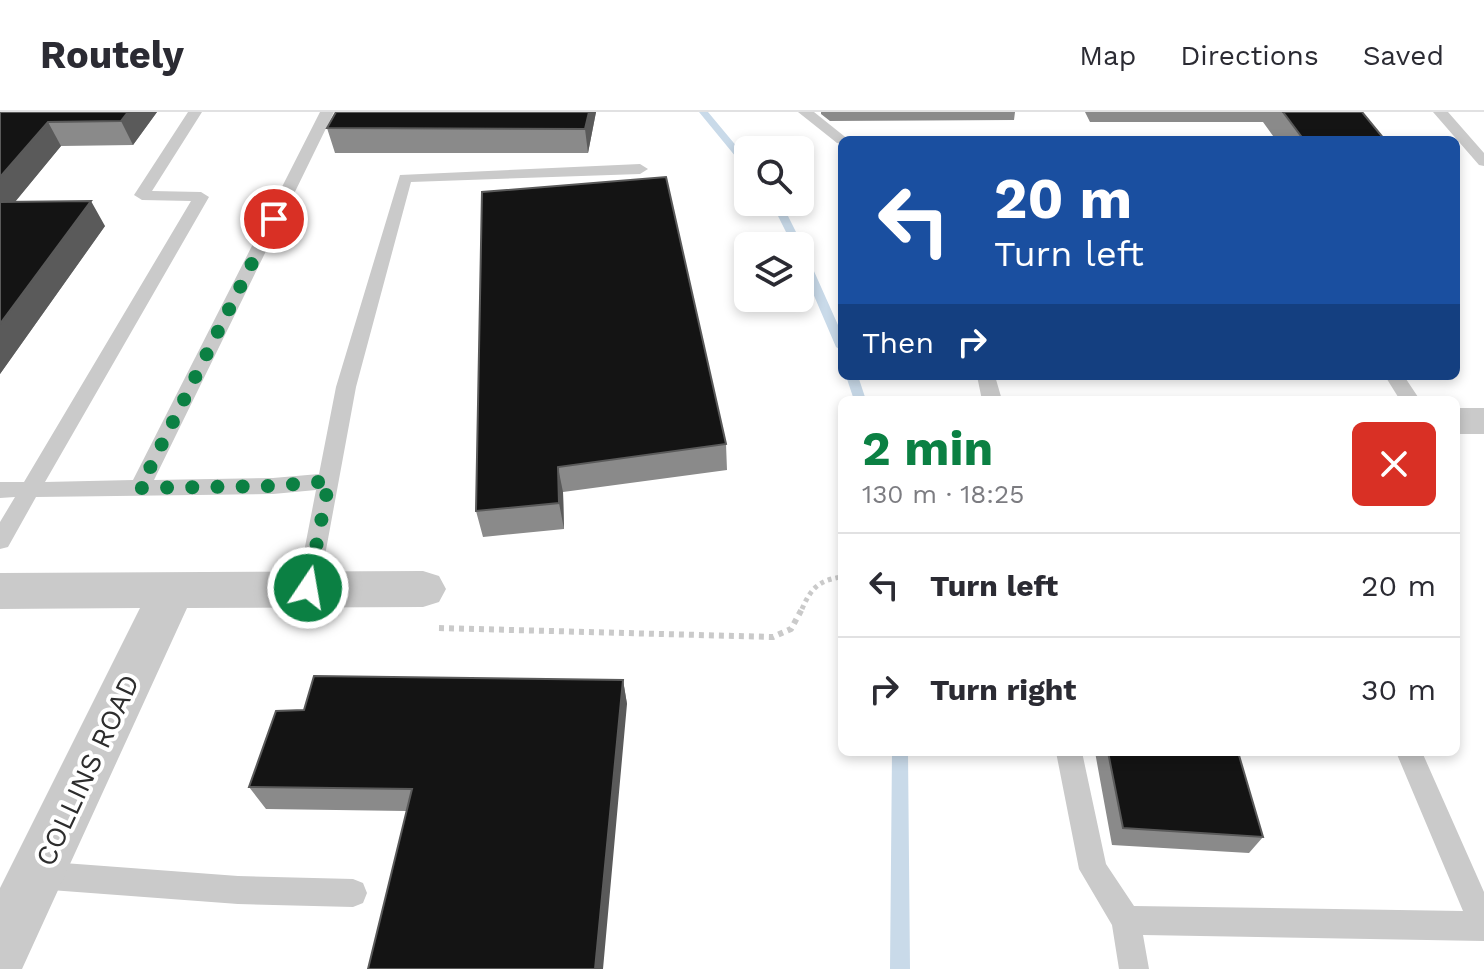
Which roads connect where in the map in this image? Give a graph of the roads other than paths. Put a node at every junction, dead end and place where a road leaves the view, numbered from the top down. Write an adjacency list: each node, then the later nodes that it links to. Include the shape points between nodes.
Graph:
1 (195, 112): 13 (lane, via 142,195 201,197)
2 (327, 112): 11 (lane)
3 (805, 112): 5 (lane)
4 (1440, 112): 6 (lane)
5 (838, 137)
6 (1484, 162)
7 (640, 169): 10 (lane, via 405,178 346,387)
8 (1460, 421): 9 (street)
9 (1484, 421)
10 (329, 481): 11 (lane); 15 (lane)
11 (140, 488): 13 (lane)
12 (0, 490): 13 (lane)
13 (28, 490): 14 (lane)
14 (0, 541)
15 (308, 588): 16 (street); 18 (street)
16 (172, 590): 17 (street); 21 (street, COLLINS ROAD)
17 (0, 591)
18 (427, 608)
19 (1070, 756): 23 (lane, via 1093,869)
20 (1411, 756): 23 (lane, via 1484,926)
21 (37, 875): 22 (lane); 24 (street, COLLINS ROAD)
22 (353, 893)
23 (1126, 920): 25 (lane)
24 (0, 951)
25 (1134, 969)

